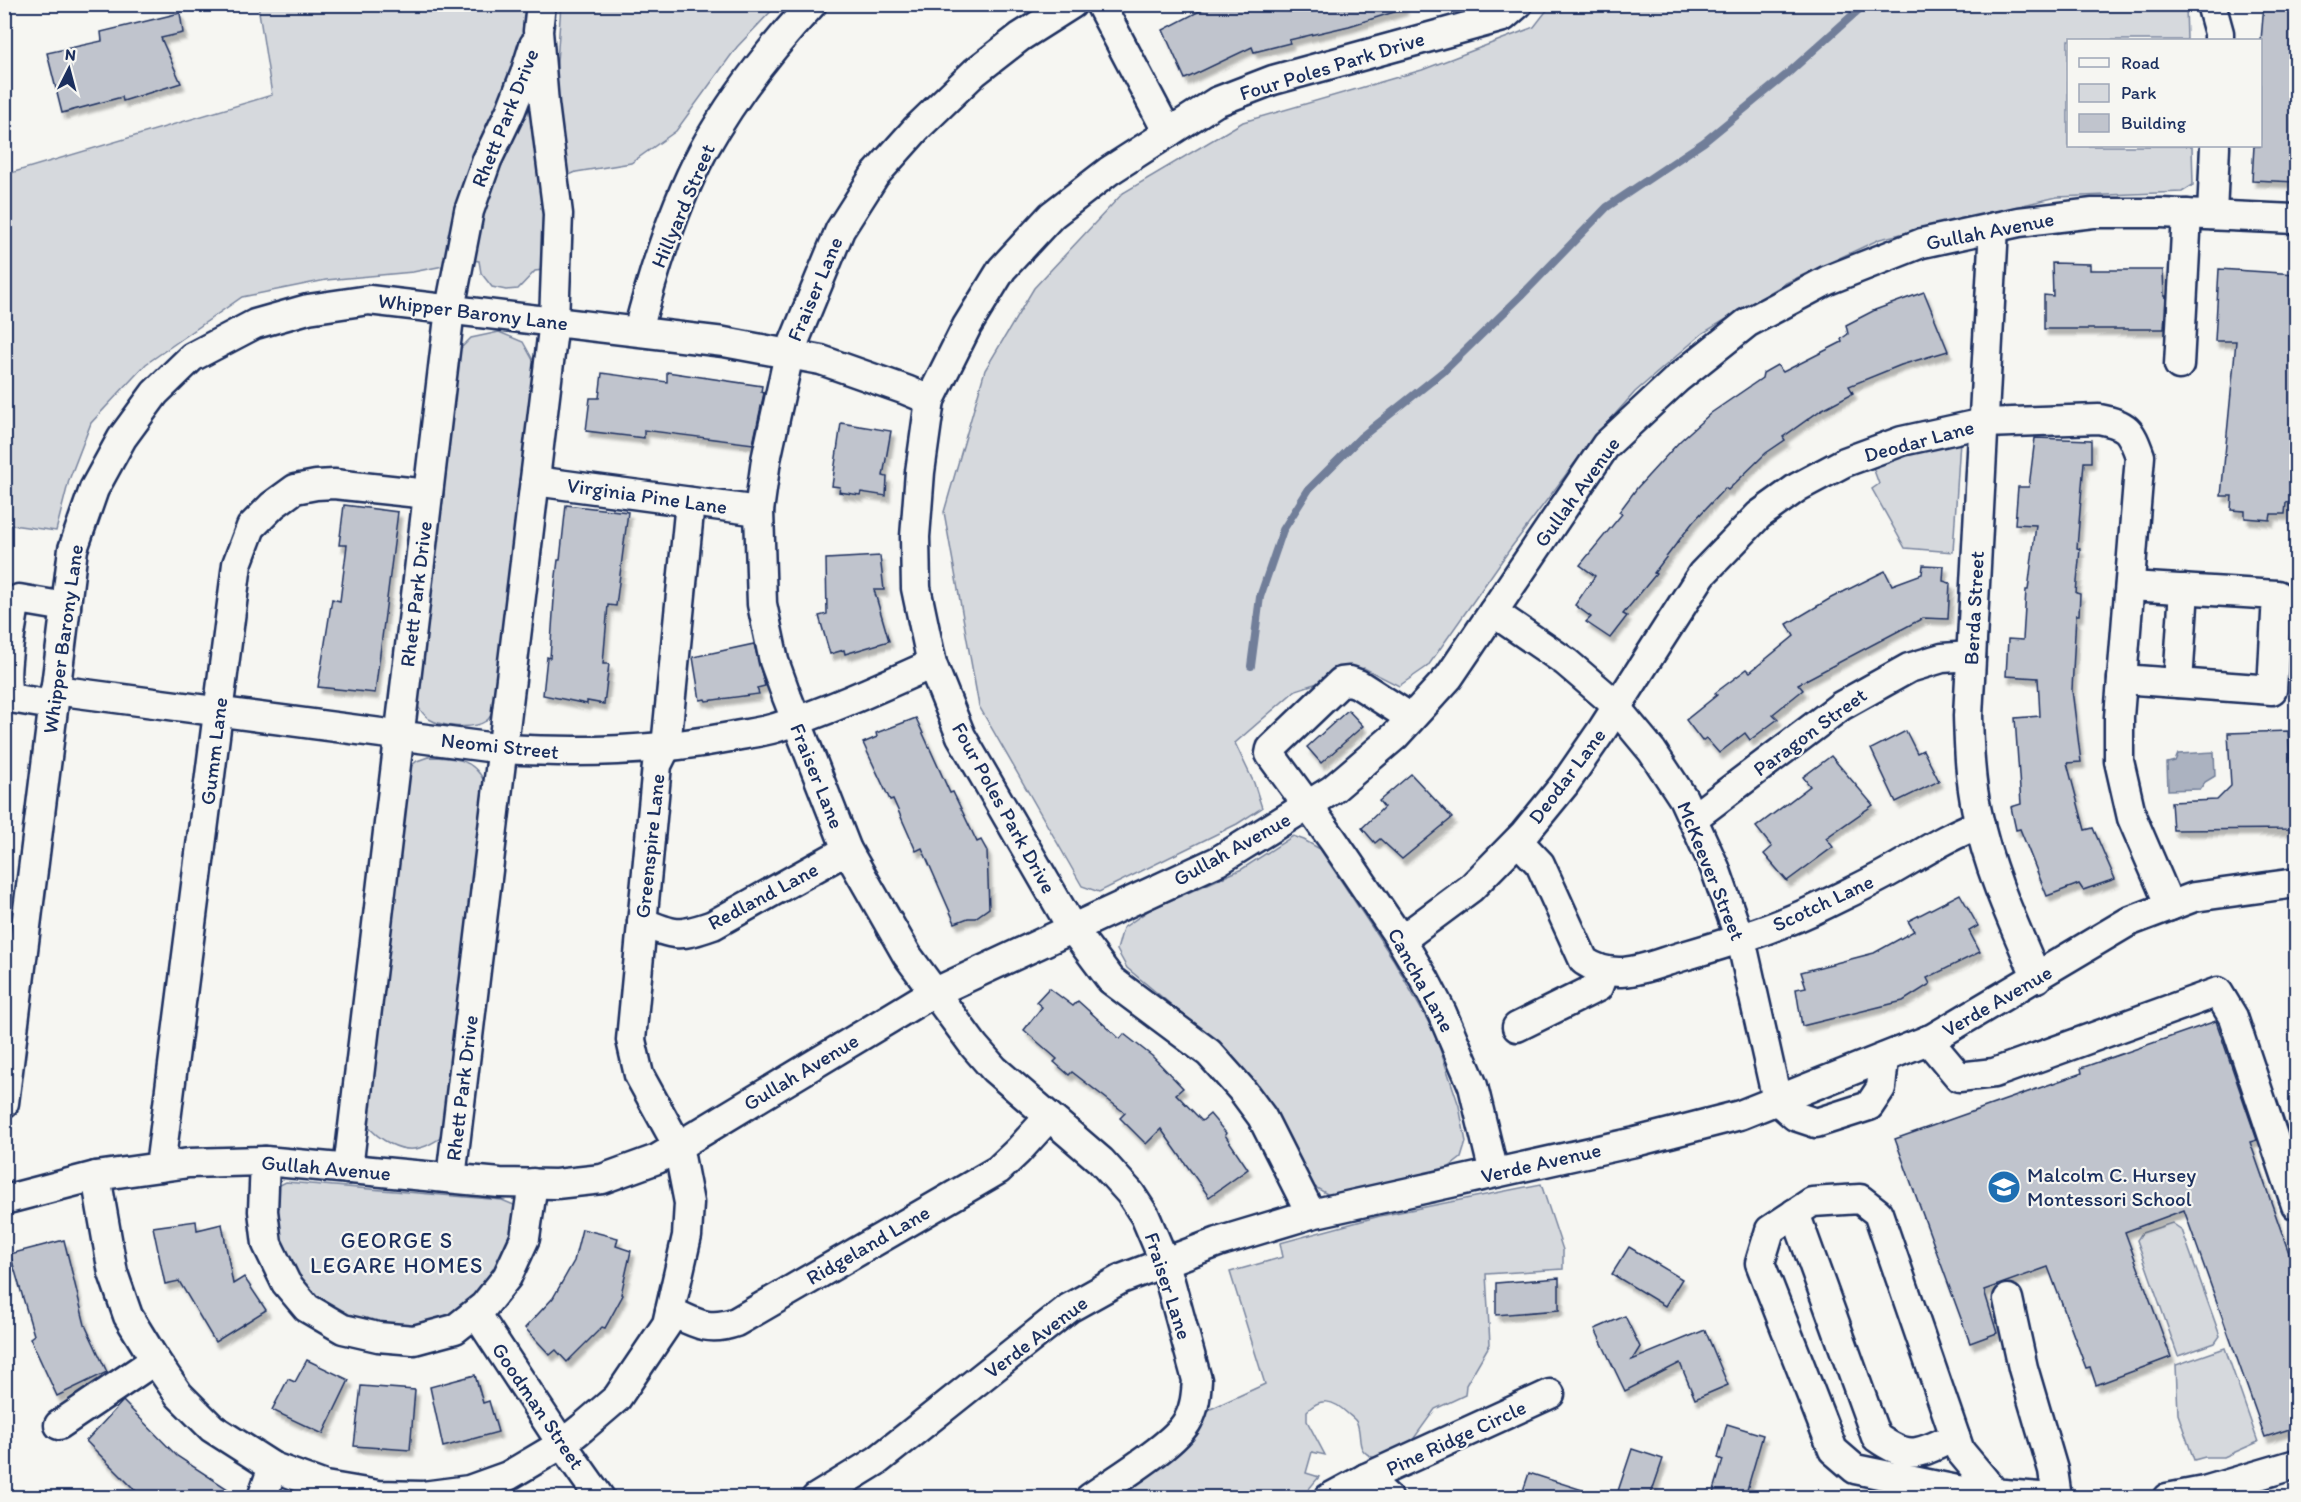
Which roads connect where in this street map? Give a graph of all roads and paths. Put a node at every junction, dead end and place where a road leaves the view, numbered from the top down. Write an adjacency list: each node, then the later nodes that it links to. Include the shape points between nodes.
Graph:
1 (812, 4): 15 (street, Hillyard Street, via 744,84 703,152 679,206)
2 (1072, 4): 16 (street, Fraiser Lane, via 975,72 875,175 840,230)
3 (1100, 4): 8 (street)
4 (2211, 4): 7 (street)
5 (1517, 6): 8 (street, Four Poles Park Drive, via 1503,17 1273,80 1216,102)
6 (539, 18): 13 (street, Rhett Park Drive, via 525,74 469,211); 14 (street, Rhett Park Drive, via 548,149 558,214)
7 (2219, 39)
8 (1168, 133): 18 (street, Four Poles Park Drive, via 1109,171 1052,215 1002,268)
9 (2215, 147): 10 (street)
10 (2200, 215): 11 (street, Gullah Avenue); 12 (street, Gullah Avenue, via 2092,213); 17 (street)
11 (2296, 219)
12 (1994, 228): 19 (street, Berda Street); 27 (street, Gullah Avenue, via 1922,243 1828,280 1747,323 1606,445)
13 (450, 309): 14 (street, Whipper Barony Lane); 21 (street, Rhett Park Drive); 26 (street, Whipper Barony Lane, via 369,300 308,309 255,324 192,357 155,393 122,438 94,489 73,549)
14 (554, 321): 15 (street, Whipper Barony Lane); 20 (street, Rhett Park Drive)
15 (638, 332): 16 (street, Whipper Barony Lane)
16 (789, 354): 18 (street, Whipper Barony Lane, via 821,360); 23 (street, Fraiser Lane)
17 (2179, 365)
18 (930, 400): 29 (street, Four Poles Park Drive, via 915,537 916,588)
19 (1984, 423): 24 (street, Deodar Lane, via 2099,419 2117,423 2131,433 2140,456); 28 (street, Berda Street); 33 (street, Deodar Lane, via 1902,441 1845,462 1798,487 1759,515 1702,574)
20 (535, 481): 22 (street, Virginia Pine Lane); 39 (street, Rhett Park Drive)
21 (428, 494): 34 (street, Gumm Lane, via 316,485 296,489 251,527 237,564); 37 (street, Rhett Park Drive)
22 (690, 502): 23 (street, Virginia Pine Lane); 38 (street, Greenspire Lane)
23 (759, 511): 36 (street, Fraiser Lane, via 762,604 774,661)
24 (2130, 586): 25 (street); 30 (street, Deodar Lane)
25 (2184, 590): 31 (street); 31 (street, via 2277,595 2272,690)
26 (66, 607): 32 (street, Whipper Barony Lane); 32 (street, Neomi Street, via 20,599 15,603 5,671 10,698)
27 (1493, 612): 33 (street, McKeever Street, via 1566,662); 35 (street, Gullah Avenue, via 1449,677)
28 (1971, 656): 41 (street, Paragon Street, via 1942,658 1909,668 1851,700); 42 (street, Berda Street, via 1969,763)
29 (932, 664): 36 (street, Neomi Street); 48 (street, Four Poles Park Drive, via 961,736)
30 (2122, 680): 31 (street); 46 (street, Deodar Lane, via 2119,761 2132,818)
31 (2178, 683)
32 (54, 697): 34 (street, Neomi Street); 54 (street, Whipper Barony Lane)
33 (1617, 709): 41 (street, McKeever Street, via 1652,752 1683,798); 43 (street, Deodar Lane, via 1564,785)
34 (219, 711): 37 (street, Neomi Street); 63 (street, Gumm Lane)
35 (1411, 718): 40 (street, Gullah Avenue, via 1341,782); 40 (street, Cancha Lane, via 1358,684 1341,682 1271,749 1272,758)
36 (795, 721): 38 (street, Neomi Street, via 774,729); 44 (street, Fraiser Lane)
37 (399, 734): 39 (street, Neomi Street); 64 (street, Rhett Park Drive)
38 (666, 747): 39 (street, Neomi Street, via 615,752); 47 (street, Greenspire Lane, via 657,765)
39 (502, 748): 67 (street, Rhett Park Drive)
40 (1308, 805): 48 (street, Gullah Avenue, via 1218,861); 50 (street, Cancha Lane)
41 (1692, 819): 49 (street, McKeever Street, via 1715,868)
42 (1980, 824): 49 (street, Scotch Lane, via 1948,836 1823,906); 52 (street, Berda Street)
43 (1518, 841): 50 (street, Deodar Lane, via 1471,888); 51 (street, via 1540,864 1584,961)
44 (847, 850): 47 (street, Redland Lane, via 713,925 690,933 670,934); 53 (street, Fraiser Lane)
45 (2296, 883): 46 (street, Verde Avenue, via 2194,897)
46 (2170, 906): 52 (street, Verde Avenue, via 2128,922)
47 (642, 922): 61 (street, Greenspire Lane, via 631,1040 634,1059)
48 (1072, 928): 53 (street, Gullah Avenue); 72 (street, Four Poles Park Drive, via 1111,980 1209,1053 1242,1090 1266,1124)
49 (1740, 939): 51 (street, Scotch Lane, via 1632,970); 58 (street, McKeever Street)
50 (1401, 940): 65 (street, Cancha Lane, via 1459,1050 1473,1086)
51 (1604, 971): 55 (street, via 1598,987)
52 (2037, 978): 56 (street, Verde Avenue)
53 (934, 993): 60 (street, Fraiser Lane, via 994,1069); 61 (street, Gullah Avenue)
54 (10, 1006): 59 (street, Whipper Barony Lane)
55 (1517, 1028)
56 (1928, 1040): 57 (street, Verde Avenue); 70 (street, via 1959,1077 1994,1072 2218,992 2233,1017)
57 (1884, 1058): 58 (street, Verde Avenue); 58 (street, via 1881,1088 1869,1106 1816,1123 1795,1116)
58 (1777, 1100): 65 (street, Verde Avenue, via 1740,1115)
59 (4, 1103)
60 (1049, 1117): 73 (street, Fraiser Lane, via 1101,1161 1130,1193 1145,1216); 75 (street, Ridgeland Lane, via 998,1170 736,1322 721,1327 702,1326)
61 (678, 1146): 68 (street, Gullah Avenue, via 657,1159 602,1179); 75 (street, Greenspire Lane, via 689,1203 687,1236)
62 (265, 1161): 63 (street, Gullah Avenue, via 189,1162); 64 (street, Gullah Avenue); 76 (street, via 263,1211 267,1244 286,1284 307,1308 343,1329 414,1340 455,1329)
63 (160, 1167): 66 (street, Gullah Avenue)
64 (348, 1169): 67 (street, Gullah Avenue)
65 (1494, 1173): 72 (street, Verde Avenue)
66 (96, 1176): 69 (street, Gullah Avenue); 77 (street, Greenspire Lane, via 113,1273 128,1316)
67 (451, 1178): 68 (street, Gullah Avenue)
68 (533, 1183): 76 (street, via 525,1238 507,1277)
69 (4, 1200)
70 (2296, 1205)
71 (1795, 1213): 80 (street, via 1812,1202 1860,1199 1878,1213); 82 (street, via 1876,1437); 85 (street, via 1770,1230 1760,1263 1833,1450 1855,1469)
72 (1311, 1214): 73 (street, Verde Avenue, via 1218,1242)
73 (1165, 1263): 91 (street, Verde Avenue, via 1121,1279 1069,1308 878,1460); 92 (street, Fraiser Lane, via 1197,1380 1196,1399 1179,1435)
74 (2008, 1299): 95 (street, via 2023,1368 2053,1470)
75 (670, 1311): 81 (street, Greenspire Lane, via 667,1324 617,1398)
76 (476, 1313): 81 (street, Goodman Street)
77 (154, 1360): 79 (street); 84 (street, Greenspire Lane, via 179,1395 212,1428)
78 (1550, 1394): 86 (street, Pine Ridge Circle)
79 (58, 1425)
80 (1955, 1437): 82 (street, via 1917,1454); 87 (street, via 1960,1451)
81 (562, 1444): 88 (street, Greenspire Lane); 90 (street, Goodman Street)
82 (1888, 1445): 85 (street)
83 (2296, 1464): 96 (street, via 2204,1491)
84 (273, 1467): 88 (street, Greenspire Lane, via 325,1486 378,1495); 89 (street)
85 (1878, 1474): 87 (street, via 1957,1490)
86 (1366, 1478): 93 (street, Pine Ridge Circle); 94 (street)
87 (1995, 1493): 95 (street)
88 (468, 1494)
89 (262, 1497)
90 (600, 1497)
91 (816, 1497)
92 (1090, 1497)
93 (1329, 1497)
94 (1388, 1497)
95 (2054, 1497)
96 (2167, 1497)

